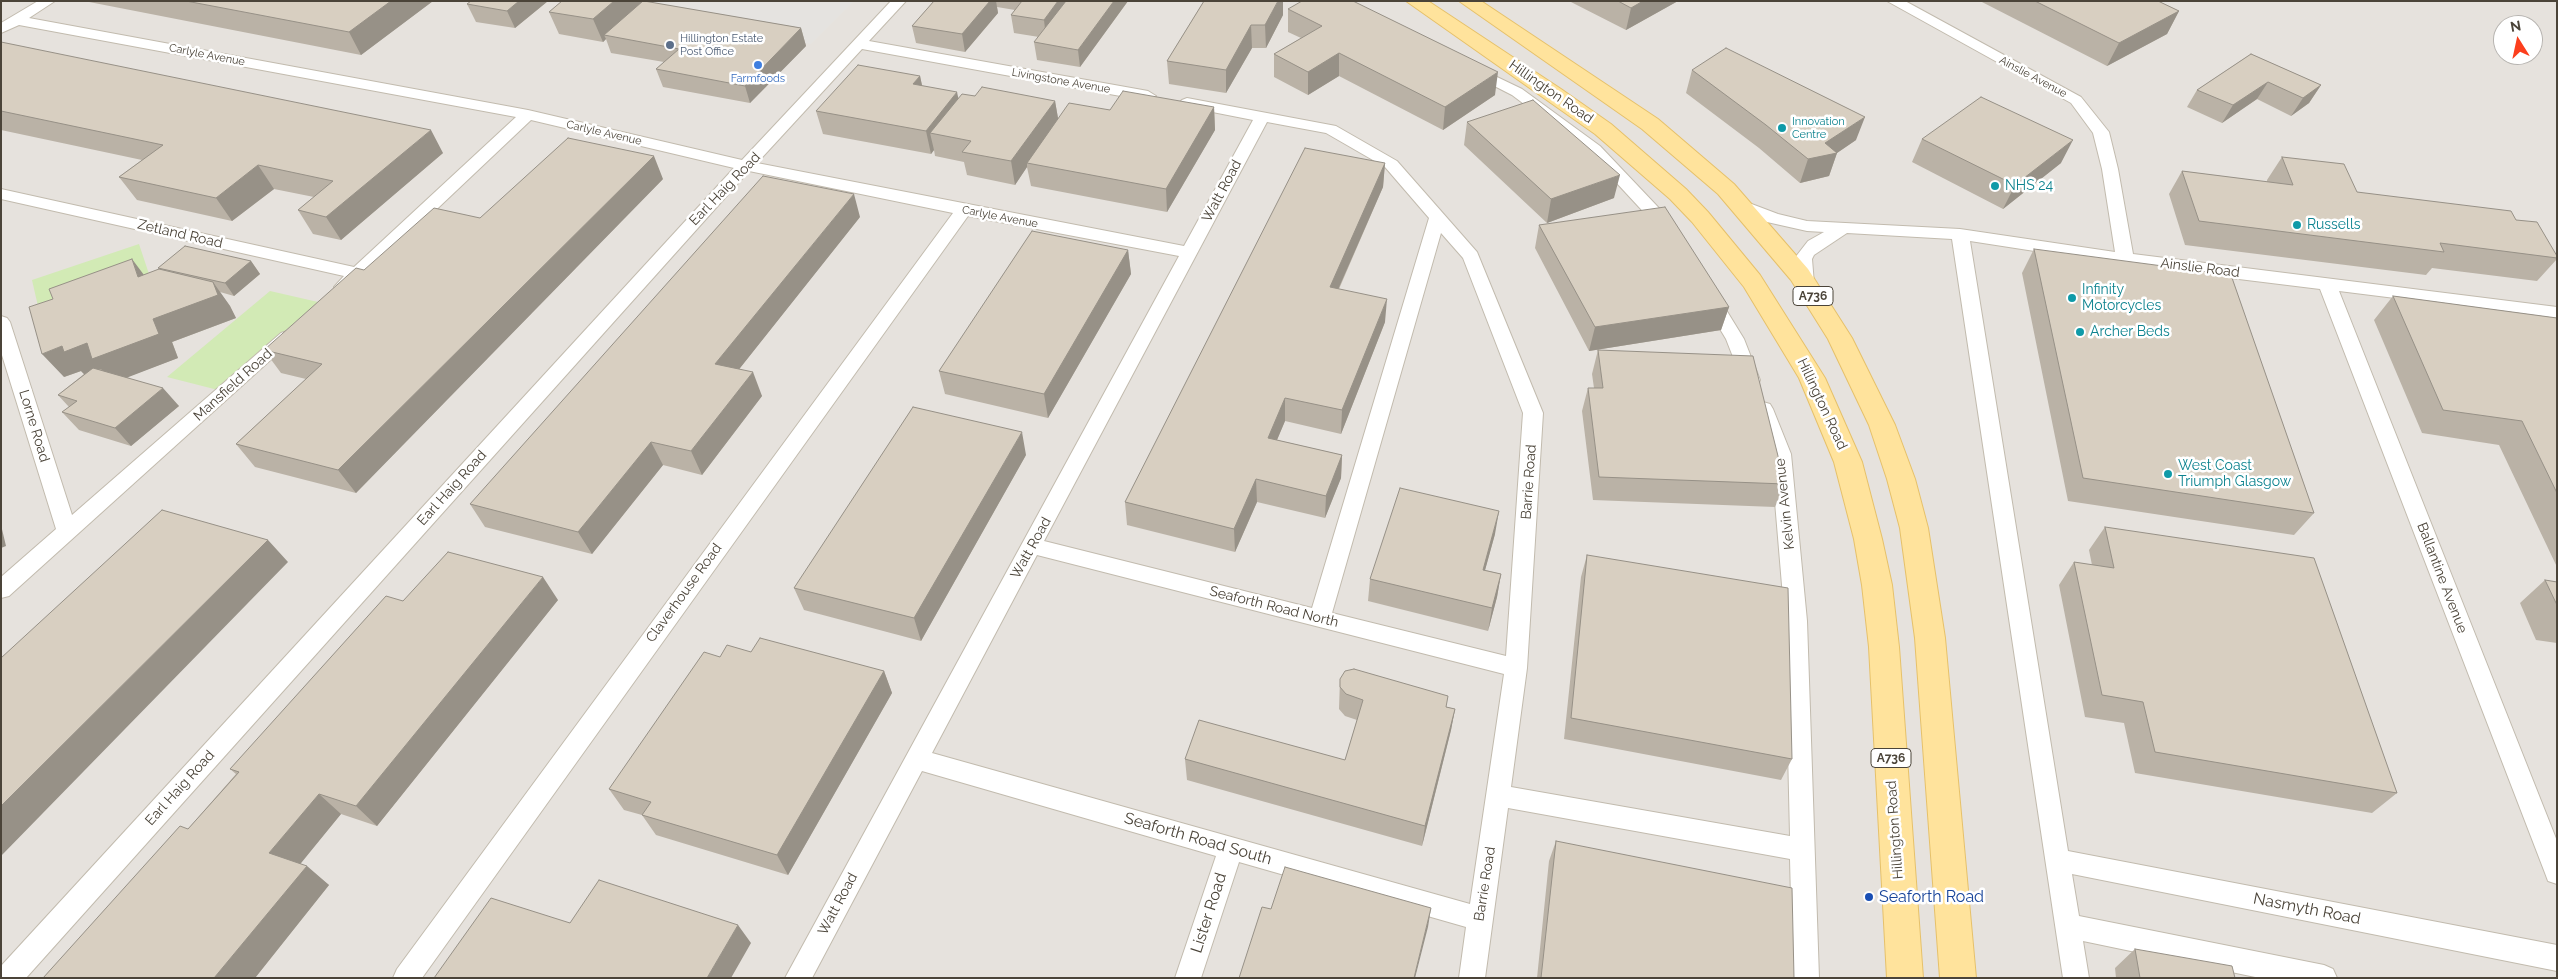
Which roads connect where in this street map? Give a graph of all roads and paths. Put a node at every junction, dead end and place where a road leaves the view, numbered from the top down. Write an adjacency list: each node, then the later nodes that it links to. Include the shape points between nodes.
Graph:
1 (48, 1): 6 (street)
2 (899, 1): 8 (street, Earl Haig Road)
3 (1415, 1): 50 (main road, Hillington Road / A736, via 1561,98 1626,148 1678,194 1700,216 1752,281 1812,378 1848,462 1877,585 1884,647)
4 (1468, 1): 14 (main road, Hillington Road / A736, via 1650,124 1726,189)
5 (1894, 1): 21 (street, Ainslie Avenue, via 2076,100 2101,132)
6 (17, 20): 7 (street); 10 (street, Carlyle Avenue)
7 (1, 29)
8 (860, 44): 11 (street, Livingstone Avenue); 12 (street, Earl Haig Road)
9 (1458, 61): 19 (street, via 1517,92 1594,149 1666,224)
10 (528, 115): 12 (street, Carlyle Avenue); 22 (street)
11 (1262, 117): 16 (street, Barrie Road, via 1331,129 1391,164); 20 (street, Watt Road)
12 (747, 166): 15 (street, Carlyle Avenue); 44 (street, Earl Haig Road)
13 (1, 194): 22 (street, Zetland Road)
14 (1740, 205): 17 (street, Ainslie Road, via 1791,223); 25 (main road, Hillington Road / A736)
15 (964, 210): 20 (street, Carlyle Avenue); 45 (street, Claverhouse Road)
16 (1437, 219): 33 (street); 34 (street, Barrie Road, via 1471,256 1533,413)
17 (1842, 229): 18 (street, Ainslie Road); 25 (street, Ainslie Road, via 1808,251 1804,259)
18 (1960, 234): 21 (street, Ainslie Road); 39 (street)
19 (1676, 240)
20 (1189, 252): 31 (street, Watt Road)
21 (2125, 259): 24 (street, Ainslie Road)
22 (358, 274): 26 (street)
23 (1700, 282): 38 (street, Kelvin Avenue, via 1735,339 1781,454 1796,621)
24 (2326, 283): 27 (street, Ainslie Road); 40 (street, Ballantine Avenue)
25 (1805, 284): 51 (main road, Hillington Road / A736, via 1840,338 1882,425 1914,528 1930,638)
26 (329, 299)
27 (2557, 314)
28 (1, 322): 30 (street, Lorne Road)
29 (300, 325): 30 (street, Mansfield Road)
30 (67, 531): 32 (street, Mansfield Road)
31 (1032, 546): 33 (street, Seaforth Road North); 35 (street, Watt Road)
32 (1, 590)
33 (1319, 619): 34 (street, Seaforth Road North)
34 (1516, 668): 36 (street, Barrie Road)
35 (916, 758): 37 (street, Seaforth Road South); 46 (street, Watt Road)
36 (1499, 796): 38 (street); 41 (street, Barrie Road)
37 (1231, 848): 41 (street, Seaforth Road South); 47 (street, Lister Road)
38 (1804, 850): 49 (street)
39 (2058, 860): 42 (street); 43 (street, Nasmyth Road)
40 (2557, 872)
41 (1479, 919): 48 (street, Barrie Road)
42 (2067, 926): 52 (street); 53 (street)
43 (2557, 958)
44 (8, 978)
45 (406, 978)
46 (798, 978)
47 (1188, 978)
48 (1472, 978)
49 (1806, 978)
50 (1905, 978)
51 (1958, 978)
52 (2076, 978)
53 (2324, 978)

